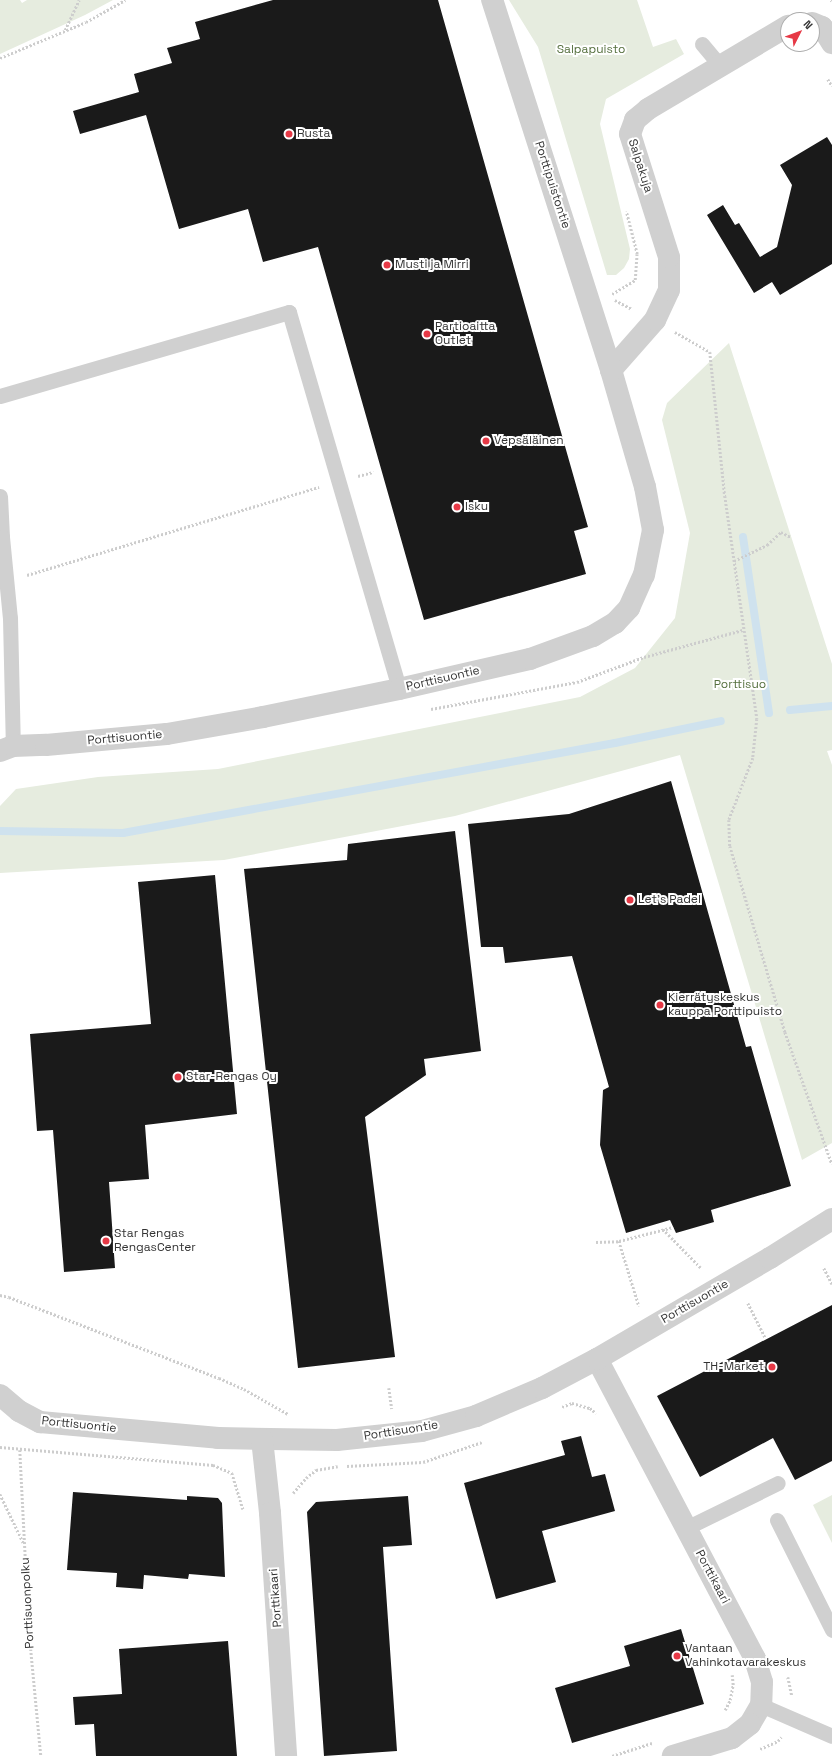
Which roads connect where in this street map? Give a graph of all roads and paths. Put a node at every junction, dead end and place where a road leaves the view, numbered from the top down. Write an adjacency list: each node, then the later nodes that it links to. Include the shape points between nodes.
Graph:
1 (79, 0): 5 (path)
2 (125, 0): 5 (path)
3 (492, 0): 14 (street, Porttipuistontie)
4 (820, 26): 7 (street)
5 (65, 31): 9 (path)
6 (780, 31): 10 (street, Salpakuja)
7 (832, 43)
8 (702, 44): 10 (lane)
9 (0, 58)
10 (721, 67): 13 (street, Salpakuja, via 648,109 635,120 630,134 669,256 669,290)
11 (828, 79): 12 (path)
12 (832, 86)
13 (655, 320): 14 (street, Salpakuja); 20 (path, via 710,352)
14 (611, 370): 22 (street, Porttisuontie, via 646,488 653,530 644,575 629,608 614,623 593,636 530,659)
15 (0, 396): 17 (lane, via 289,312)
16 (373, 472): 17 (path)
17 (338, 482): 21 (path, via 28,575); 22 (lane)
18 (0, 496): 21 (lane)
19 (791, 537): 20 (path, via 781,532 767,545)
20 (734, 561): 24 (path, via 757,719 753,758 729,820 730,846 785,1032)
21 (7, 578): 23 (lane, via 10,618)
22 (399, 689): 23 (street, Porttisuontie, via 167,734)
23 (6, 749)
24 (832, 1164)
25 (832, 1219): 31 (street, Porttisuontie)
26 (673, 1227): 27 (path)
27 (663, 1229): 30 (path); 32 (path)
28 (832, 1235): 31 (street, Porttisuontie)
29 (596, 1242): 30 (path)
30 (619, 1242): 37 (path)
31 (770, 1258): 39 (street, Porttisuontie)
32 (701, 1268)
33 (824, 1268): 34 (path)
34 (832, 1284)
35 (0, 1296): 43 (path, via 10,1297 219,1378)
36 (748, 1303): 38 (path)
37 (638, 1305)
38 (766, 1339)
39 (597, 1359): 44 (street, Porttisuontie, via 542,1388 476,1416 422,1431 337,1440); 51 (street, Porttikaari)
40 (389, 1388): 42 (path)
41 (0, 1395): 44 (street, Porttisuontie, via 19,1411 40,1422 218,1438)
42 (392, 1409)
43 (289, 1414)
44 (262, 1439): 60 (street, Porttikaari, via 270,1513)
45 (0, 1447): 46 (path)
46 (20, 1450): 49 (path, via 213,1465 232,1473); 52 (path, Porttisuonpolku)
47 (778, 1483): 51 (lane)
48 (0, 1494): 52 (path)
49 (244, 1513)
50 (777, 1520): 53 (lane)
51 (686, 1528): 55 (street, Porttikaari, via 755,1659 762,1682)
52 (25, 1546): 59 (path, Porttisuonpolku, via 29,1629)
53 (832, 1630)
54 (732, 1669): 56 (path, via 733,1685 730,1700)
55 (761, 1705): 57 (lane); 58 (street, Porttikaari, via 750,1724 732,1738)
56 (720, 1715)
57 (832, 1736)
58 (665, 1749): 61 (path)
59 (41, 1756)
60 (286, 1756)
61 (612, 1756)

